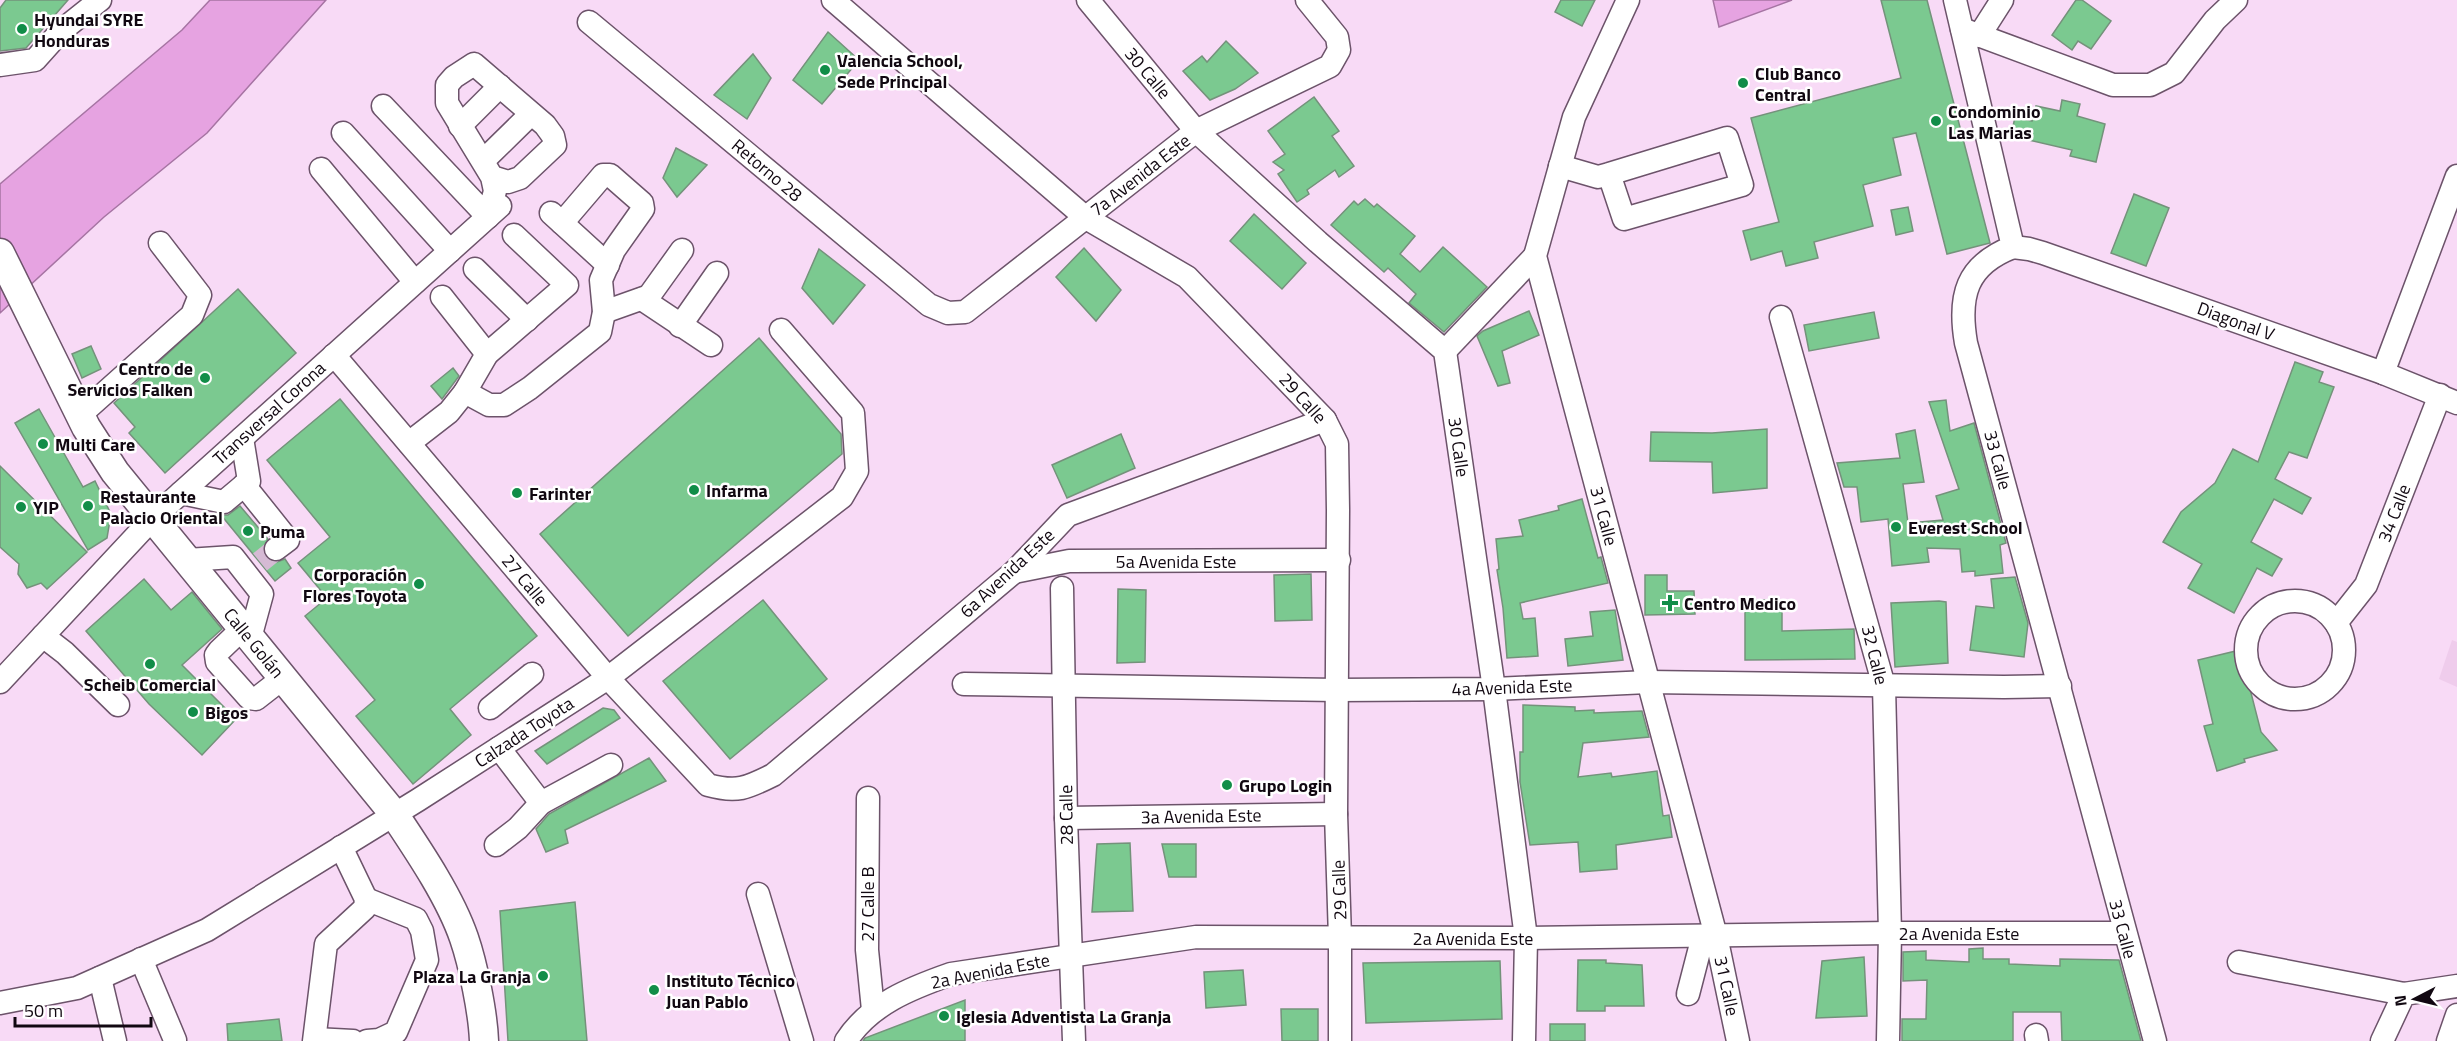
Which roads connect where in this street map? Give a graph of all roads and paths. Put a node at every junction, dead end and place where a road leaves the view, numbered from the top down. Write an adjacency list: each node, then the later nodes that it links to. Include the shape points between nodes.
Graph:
1 (100, 0): 11 (street, via 61,31 35,60)
2 (833, 0): 24 (street, 29 Calle)
3 (1088, 0): 16 (street, 30 Calle)
4 (1307, 0): 16 (street, 7a Avenida Este, via 1336,37 1339,50 1330,66)
5 (1628, 0): 18 (street, via 1574,117)
6 (1955, 0): 10 (street)
7 (2002, 0): 10 (street)
8 (2236, 0): 10 (street, via 2215,20 2174,74 2150,85 2113,85)
9 (589, 22): 39 (street, Retorno 28, via 929,305)
10 (1971, 32): 27 (street)
11 (0, 65)
12 (500, 86): 14 (street); 15 (street); 15 (street, via 474,64 454,77 447,85 447,103)
13 (383, 106): 23 (street)
14 (531, 114): 20 (street); 20 (street, via 554,136 555,145 520,178 508,182)
15 (460, 126): 20 (street)
16 (1196, 131): 24 (street, 7a Avenida Este); 45 (street, 30 Calle)
17 (343, 133): 29 (street)
18 (1560, 166): 21 (street, via 1598,177); 31 (street)
19 (321, 169): 35 (street)
20 (488, 169): 23 (street, via 495,191)
21 (1609, 174): 21 (street, via 1727,138 1742,185 1624,219)
22 (2457, 176): 48 (street)
23 (494, 211): 29 (street, Transversal Corona)
24 (1086, 218): 39 (street, 7a Avenida Este, via 964,312); 52 (street, 29 Calle, via 1187,277)
25 (514, 235): 41 (street, via 567,285)
26 (160, 243): 51 (street, via 200,295 192,315)
27 (2013, 247): 48 (street, Diagonal V, via 2043,253); 76 (street, 33 Calle, via 1984,261 1975,273 1963,302 1963,324)
28 (682, 250): 37 (street, via 649,296)
29 (450, 251): 35 (street, Transversal Corona)
30 (0, 253): 51 (main road, Calle Golán)
31 (1535, 256): 45 (street); 72 (street, 31 Calle)
32 (608, 265): 32 (street, via 643,209 610,175 603,175 557,218); 38 (street, via 601,280)
33 (475, 269): 41 (street)
34 (717, 273): 42 (street)
35 (415, 282): 47 (street, Transversal Corona)
36 (442, 297): 46 (street)
37 (642, 299): 38 (street); 42 (street)
38 (604, 312): 49 (street, via 600,332 504,405 489,405)
39 (948, 313)
40 (1781, 317): 75 (street, 32 Calle)
41 (527, 320): 46 (street)
42 (680, 326): 44 (street)
43 (781, 330): 70 (street, Calzada Toyota, via 853,413 857,471 842,497)
44 (711, 345)
45 (1445, 351): 77 (street, 30 Calle)
46 (487, 354): 49 (street)
47 (334, 355): 53 (street, Transversal Corona); 54 (street, 27 Calle)
48 (2383, 374): 50 (street, Diagonal V)
49 (465, 392): 54 (street, via 449,412)
50 (2448, 399): 65 (street, 34 Calle, via 2366,585)
51 (80, 415): 58 (main road, Calle Golán, via 115,472)
52 (1325, 420): 57 (street, 6a Avenida Este); 60 (street, 29 Calle, via 1337,444)
53 (242, 438): 55 (street, via 249,481); 56 (street, Transversal Corona)
54 (409, 443): 70 (street, 27 Calle)
55 (244, 485): 56 (street, via 224,502); 61 (street, via 288,540)
56 (181, 493): 58 (street, Transversal Corona)
57 (1068, 515): 62 (street, via 1062,544); 63 (street, 6a Avenida Este)
58 (153, 518): 59 (main road, Calle Golán); 67 (street, Transversal Corona)
59 (187, 560): 61 (street, via 233,557); 66 (main road, Calle Golán)
60 (1339, 560): 62 (street, 5a Avenida Este); 78 (street, 29 Calle)
61 (261, 561): 66 (street, via 262,594)
62 (1069, 561): 63 (street, 5a Avenida Este)
63 (1014, 572): 82 (street, 6a Avenida Este, via 773,775 750,787)
64 (1062, 588): 74 (street, 28 Calle)
65 (2336, 623): 65 (street, via 2326,612 2305,602 2282,603 2268,609 2249,634 2246,649 2256,680 2284,698 2300,699 2330,685 2340,671 2344,655 2343,638)
66 (246, 633): 69 (main road, Calle Golán); 69 (street, via 219,651 218,662 249,698 256,699)
67 (43, 636): 71 (street, Transversal Corona); 79 (street)
68 (532, 674): 80 (street, via 487,704)
69 (283, 678): 85 (main road, Calle Golán)
70 (608, 678): 80 (street, Calzada Toyota); 82 (street, 27 Calle, via 708,785)
71 (0, 682)
72 (1648, 682): 75 (street, 4a Avenida Este); 77 (street, 4a Avenida Este); 94 (street, 31 Calle)
73 (963, 684): 74 (street, 4a Avenida Este)
74 (1063, 686): 78 (street, 4a Avenida Este); 87 (street, 28 Calle)
75 (1884, 686): 76 (street, 4a Avenida Este); 92 (street, 32 Calle)
76 (2060, 686): 93 (street, 33 Calle)
77 (1494, 689): 78 (street, 4a Avenida Este); 96 (street, 30 Calle)
78 (1337, 690): 86 (street, 29 Calle)
79 (118, 705)
80 (505, 744): 84 (street); 85 (street, Calzada Toyota)
81 (611, 765): 84 (street)
82 (727, 790)
83 (868, 798): 105 (street, 27 Calle B, via 867,950)
84 (541, 803): 88 (street)
85 (394, 814): 89 (street, Calzada Toyota); 112 (main road, Calle Golán, via 423,857 464,938)
86 (1336, 814): 87 (street, 3a Avenida Este); 95 (street, 29 Calle)
87 (1066, 818): 97 (street, 28 Calle)
88 (496, 845)
89 (341, 847): 91 (street); 98 (street, Calzada Toyota, via 207,930)
90 (758, 894): 113 (street)
91 (366, 899): 108 (street, via 365,908 326,944); 111 (street, via 416,919 427,960 396,1032)
92 (1890, 933): 93 (street, 2a Avenida Este); 94 (street, 2a Avenida Este); 119 (street, 32 Calle)
93 (2124, 933): 120 (street, 33 Calle)
94 (1709, 936): 96 (street, 2a Avenida Este); 102 (street); 118 (street, 31 Calle)
95 (1340, 938): 96 (street, 2a Avenida Este); 97 (street, 2a Avenida Este, via 1196,937); 116 (street, 29 Calle)
96 (1526, 938): 117 (street, 30 Calle)
97 (1069, 956): 105 (street, 2a Avenida Este, via 951,974 921,984); 115 (street, 28 Calle)
98 (141, 959): 100 (street, Calzada Toyota); 107 (street)
99 (2239, 962): 103 (street)
100 (100, 978): 104 (street, Calzada Toyota, via 77,988); 109 (street)
101 (2457, 986): 103 (street)
102 (1688, 994)
103 (2404, 994): 121 (street)
104 (0, 1003)
105 (873, 1010): 114 (street, 2a Avenida Este)
106 (2457, 1015): 122 (street)
107 (175, 1040)
108 (315, 1040): 110 (street)
109 (115, 1041)
110 (353, 1041)
111 (368, 1041)
112 (484, 1041)
113 (802, 1041)
114 (846, 1041)
115 (1074, 1041)
116 (1340, 1041)
117 (1524, 1041)
118 (1738, 1041)
119 (1888, 1041)
120 (2154, 1041)
121 (2382, 1041)
122 (2448, 1041)

